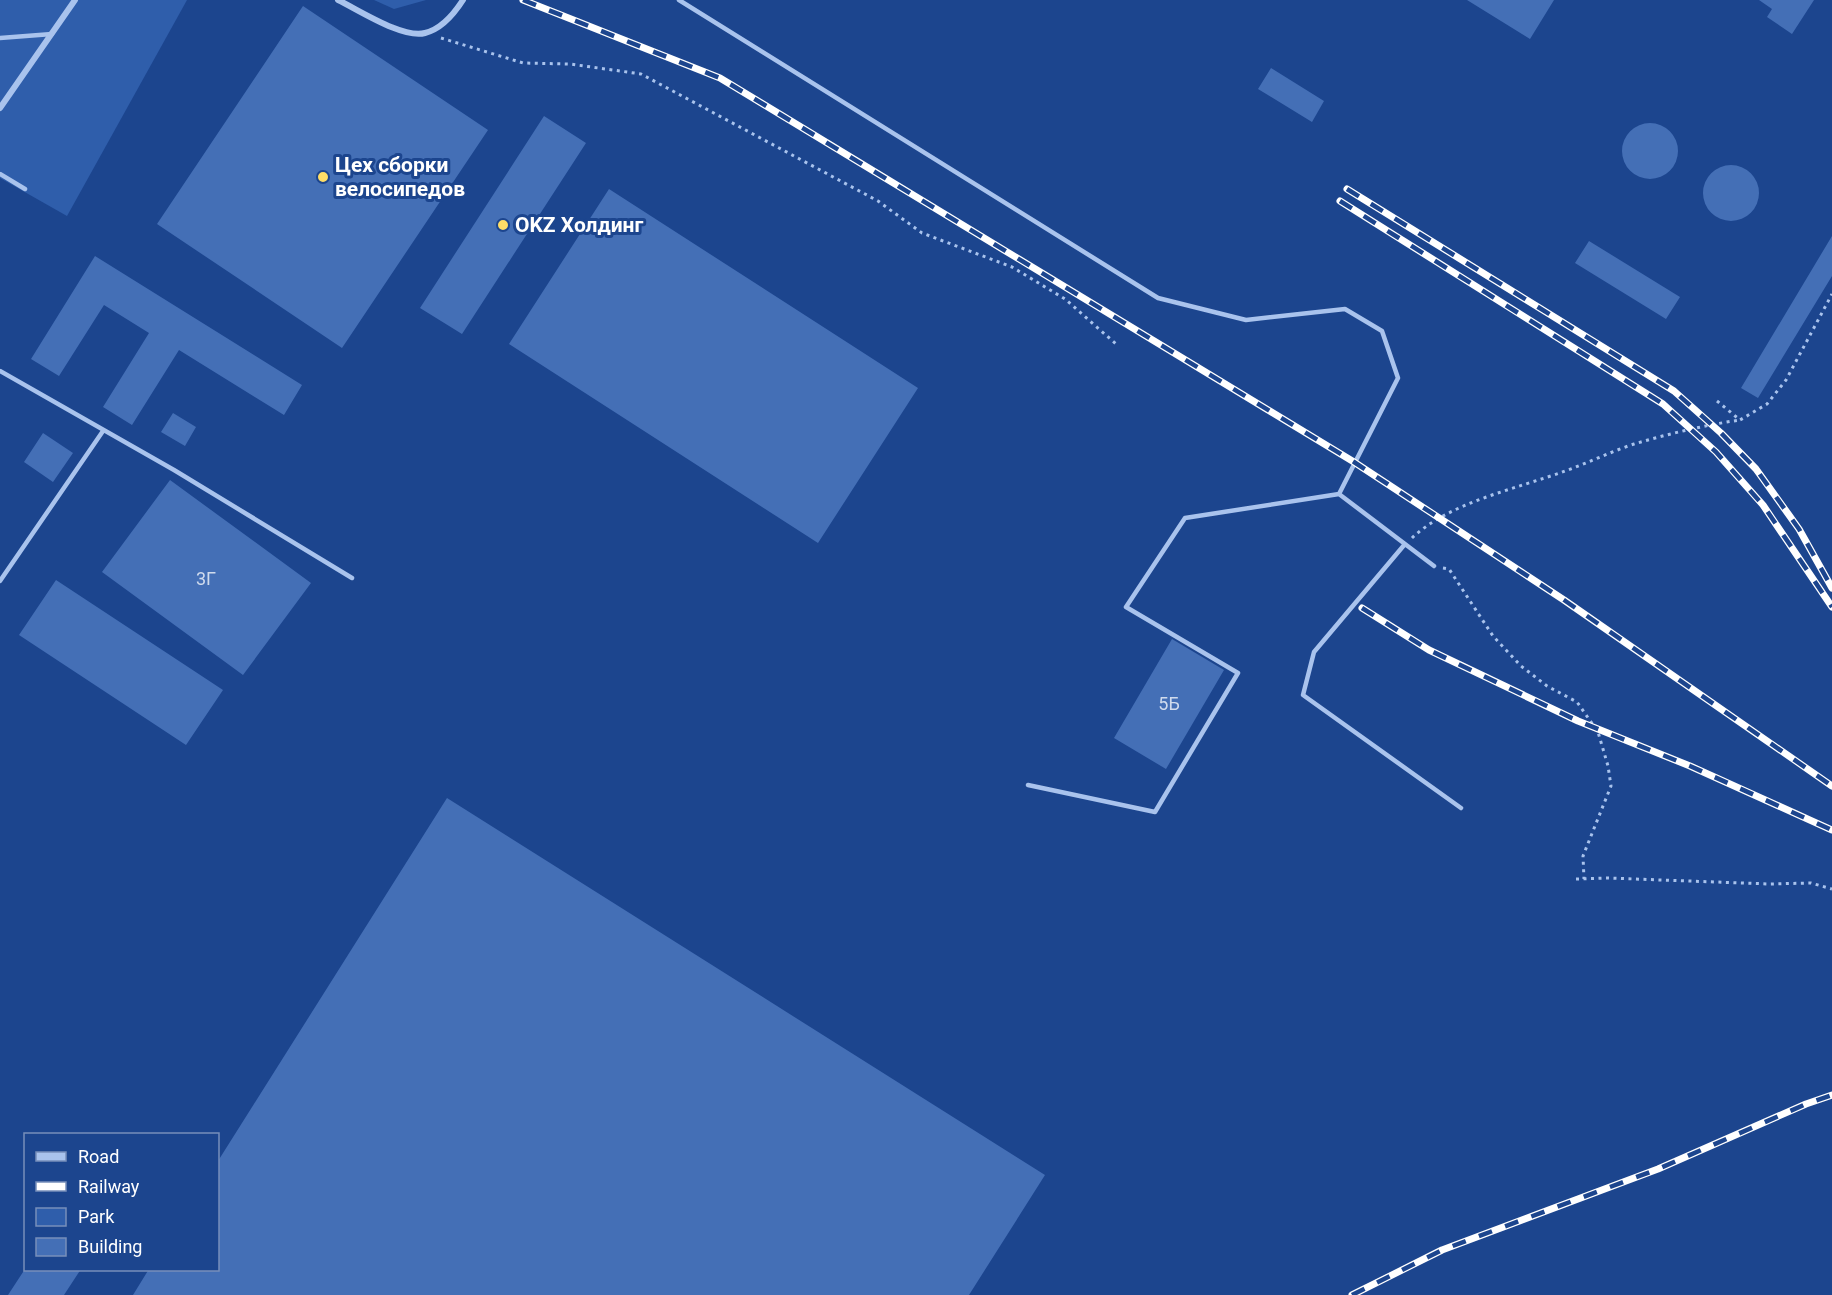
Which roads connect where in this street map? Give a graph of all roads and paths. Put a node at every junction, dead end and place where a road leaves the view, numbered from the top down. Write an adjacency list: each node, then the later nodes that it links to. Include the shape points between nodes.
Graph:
1 (75, 0): 6 (street)
2 (338, 0): 5 (street, via 405,32)
3 (463, 0): 5 (street, via 451,18)
4 (679, 0): 17 (lane, via 1158,298 1246,320 1345,309 1382,331 1398,378)
5 (425, 33): 12 (path, via 523,63 570,64 641,74 878,201 922,232 1012,267 1065,299)
6 (52, 34): 7 (lane); 8 (street)
7 (0, 38)
8 (0, 108)
9 (0, 174): 10 (lane)
10 (25, 189)
11 (1832, 294): 15 (path, via 1786,380 1767,404)
12 (1116, 344)
13 (0, 371): 16 (lane)
14 (1717, 401): 15 (path)
15 (1740, 420): 18 (path, via 1633,445 1460,508)
16 (103, 431): 20 (lane); 21 (lane)
17 (1339, 494): 18 (lane); 22 (lane, via 1185,518 1126,607 1238,673 1155,812)
18 (1405, 544): 19 (lane); 23 (lane, via 1314,652 1303,695)
19 (1434, 566): 25 (path, via 1449,569 1493,636 1521,666 1576,702 1598,732 1611,786 1583,856)
20 (352, 578)
21 (0, 581)
22 (1028, 785)
23 (1461, 808)
24 (1576, 879): 25 (path)
25 (1584, 879): 26 (path, via 1811,883)
26 (1832, 889)

